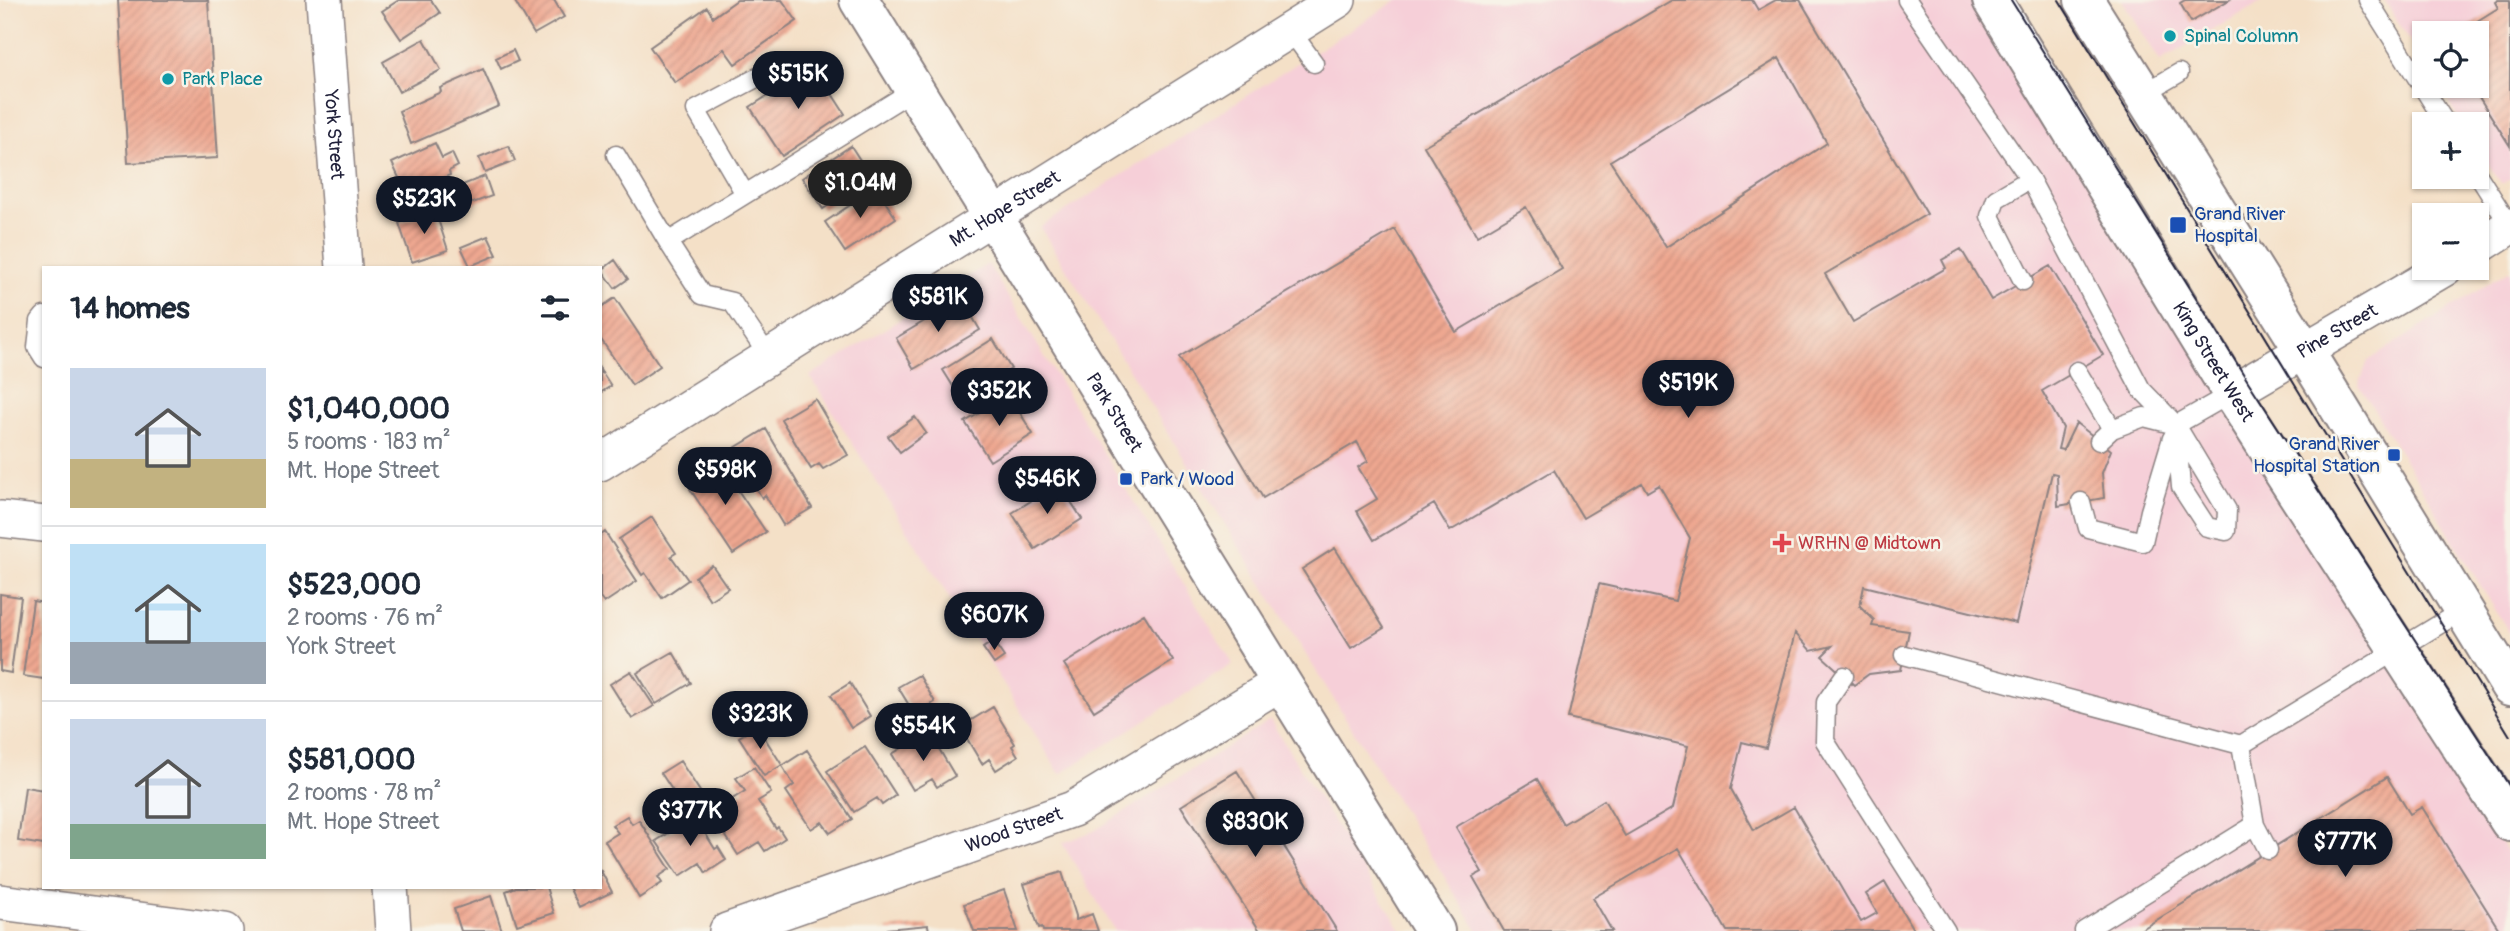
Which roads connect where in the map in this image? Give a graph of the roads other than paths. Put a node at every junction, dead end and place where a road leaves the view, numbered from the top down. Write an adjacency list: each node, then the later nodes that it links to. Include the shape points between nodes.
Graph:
1 (324, 0): 23 (street, York Street)
2 (859, 0): 12 (main road, Park Street)
3 (1338, 0): 8 (street, Mt. Hope Street)
4 (1907, 0): 16 (lane)
5 (1992, 0): 31 (main road, King Street West)
6 (2084, 0): 13 (main road)
7 (2368, 0): 14 (lane)
8 (1290, 30): 9 (lane); 19 (street, Mt. Hope Street)
9 (1314, 63)
10 (2179, 74): 13 (lane)
11 (760, 76): 18 (lane, via 696,110)
12 (915, 89): 18 (lane); 19 (main road, Park Street)
13 (2143, 94): 27 (main road)
14 (2438, 112)
15 (616, 155): 22 (lane)
16 (2030, 178): 25 (lane, via 1996,199 1990,216); 32 (lane, via 2141,389)
17 (2487, 189): 20 (lane)
18 (745, 194): 22 (lane)
19 (994, 216): 29 (street, Mt. Hope Street); 42 (main road, Park Street)
20 (2510, 226): 21 (street)
21 (2489, 240)
22 (668, 242): 29 (lane, via 702,295 732,302)
23 (344, 266)
24 (2425, 280): 27 (street, Pine Street)
25 (2023, 281)
26 (42, 318): 28 (lane, via 37,347)
27 (2305, 352): 31 (street, Pine Street); 37 (main road)
28 (42, 355)
29 (769, 357): 33 (street, Mt. Hope Street)
30 (2077, 371): 32 (lane, via 2105,435 2144,418)
31 (2232, 393): 32 (lane); 38 (main road, King Street West)
32 (2176, 425): 32 (lane, via 2181,487 2207,527 2226,531 2227,510); 34 (lane, via 2143,542 2088,528)
33 (602, 462)
34 (2081, 502)
35 (0, 519): 36 (street)
36 (42, 524)
37 (2463, 610): 38 (lane); 40 (main road)
38 (2398, 650): 43 (lane); 44 (main road, King Street West)
39 (1904, 655): 43 (lane)
40 (2505, 665)
41 (1844, 676): 53 (lane, via 1826,702 1825,741)
42 (1280, 683): 51 (street, Wood Street, via 1073,809); 52 (main road, Park Street)
43 (2241, 745): 45 (lane)
44 (2510, 822)
45 (2255, 825): 46 (lane); 54 (lane)
46 (2268, 850)
47 (390, 889): 50 (street)
48 (0, 902): 49 (street)
49 (225, 931)
50 (393, 931)
51 (727, 931)
52 (1435, 931)
53 (1946, 931)
54 (2084, 931)

